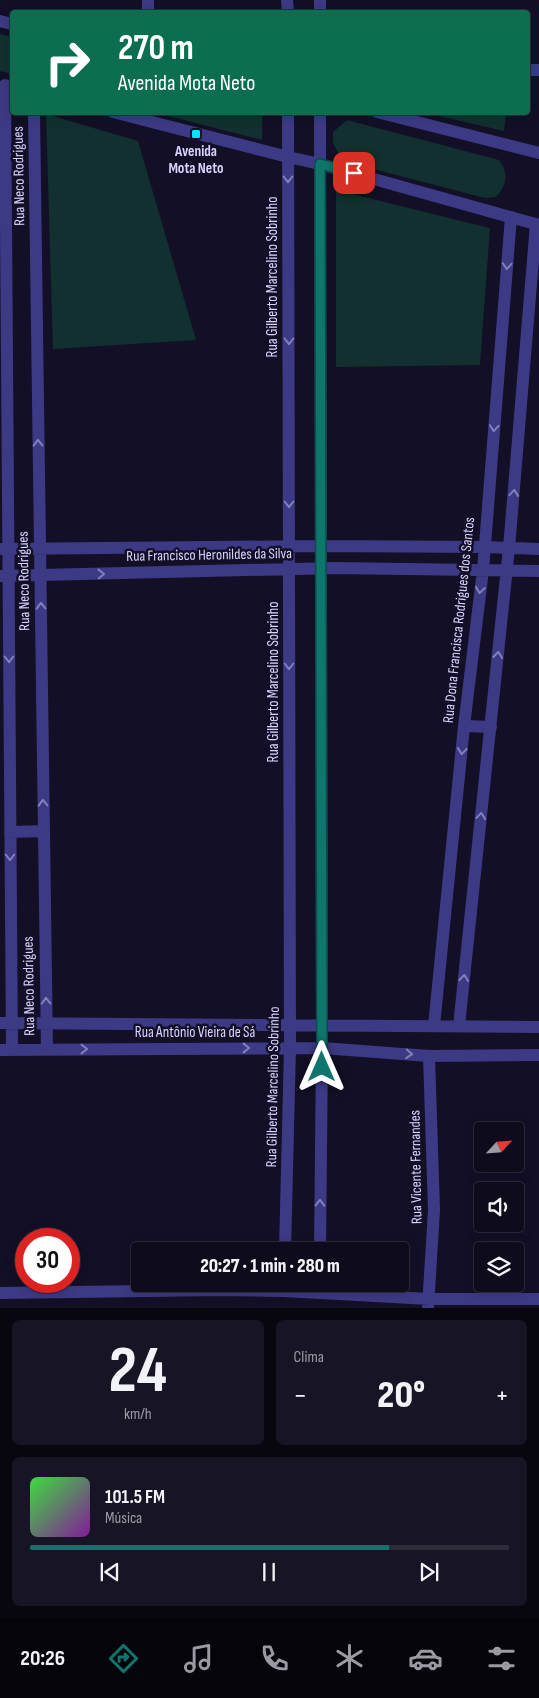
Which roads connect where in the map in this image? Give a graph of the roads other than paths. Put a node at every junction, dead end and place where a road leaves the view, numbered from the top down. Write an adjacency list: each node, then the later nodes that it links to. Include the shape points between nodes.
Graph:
1 (6, 85): 16 (street, Rua Neco Rodrigues)
2 (34, 115): 18 (street, Rua Neco Rodrigues, one-way to 2)
3 (125, 115): 8 (street)
4 (288, 115): 8 (street, Rua Gilberto Marcelino Sobrinho)
5 (320, 115): 9 (street)
6 (389, 115): 7 (street)
7 (539, 153)
8 (288, 157): 9 (street); 12 (street, Rua Gilberto Marcelino Sobrinho, one-way to 12)
9 (320, 164): 10 (street); 13 (street)
10 (511, 217): 11 (street); 14 (street, Rua Dona Francisca Rodrigues dos Santos, one-way to 14)
11 (538, 224): 15 (street, one-way to 11)
12 (289, 546): 13 (street, Rua Francisco Heronildes da Silva); 18 (street, Rua Francisco Heronildes da Silva); 20 (street, Rua Gilberto Marcelino Sobrinho)
13 (321, 546): 14 (street, Rua Francisco Heronildes da Silva); 19 (street)
14 (485, 547): 15 (street, Rua Francisco Heronildes da Silva); 21 (street, Rua Dona Francisca Rodrigues dos Santos)
15 (509, 548): 17 (street, Rua Francisco Heronildes da Silva); 22 (street)
16 (4, 549): 18 (street, Rua Francisco Heronildes da Silva); 25 (street, Rua Neco Rodrigues)
17 (539, 549)
18 (39, 550): 24 (street, Rua Neco Rodrigues)
19 (321, 568): 20 (street, Rua Francisco Heronildes da Silva); 21 (street, Rua Francisco Heronildes da Silva); 33 (street)
20 (289, 569): 24 (street, Rua Francisco Heronildes da Silva, one-way to 20); 32 (street, Rua Gilberto Marcelino Sobrinho, one-way to 32)
21 (483, 570): 22 (street, Rua Francisco Heronildes da Silva); 26 (street, Rua Dona Francisca Rodrigues dos Santos, one-way to 26)
22 (507, 570): 23 (street, Rua Francisco Heronildes da Silva); 27 (street, one-way to 22)
23 (539, 570)
24 (40, 575): 25 (street, Rua Francisco Heronildes da Silva); 28 (street, Rua Neco Rodrigues, one-way to 24)
25 (4, 576): 29 (street, Rua Neco Rodrigues, one-way to 29)
26 (464, 726): 27 (street); 34 (street, Rua Dona Francisca Rodrigues dos Santos, one-way to 34)
27 (491, 727): 35 (street, one-way to 27)
28 (44, 831): 29 (street); 31 (street, Rua Neco Rodrigues, one-way to 28)
29 (10, 832): 30 (street, Rua Neco Rodrigues, one-way to 30)
30 (6, 1023): 31 (street, Rua Antônio Vieira de Sá); 39 (street, Rua Neco Rodrigues)
31 (46, 1023): 32 (street, Rua Antônio Vieira de Sá); 40 (street, Rua Neco Rodrigues)
32 (290, 1025): 33 (street, Rua Antônio Vieira de Sá); 37 (street, Rua Gilberto Marcelino Sobrinho)
33 (322, 1025): 34 (street, Rua Antônio Vieira de Sá); 38 (street)
34 (434, 1026): 35 (street, Rua Antônio Vieira de Sá)
35 (459, 1026): 36 (street, Rua Antônio Vieira de Sá)
36 (539, 1027)
37 (290, 1048): 38 (street, Rua Antônio Vieira de Sá); 40 (street, Rua Antônio Vieira de Sá, one-way to 37); 43 (street, Rua Gilberto Marcelino Sobrinho)
38 (322, 1048): 42 (street, Rua Antônio Vieira de Sá, one-way to 42); 44 (street, one-way to 38)
39 (6, 1049): 40 (street, Rua Antônio Vieira de Sá)
40 (47, 1049)
41 (539, 1055): 42 (street, Rua Antônio Vieira de Sá)
42 (429, 1056): 49 (street, Rua Vicente Fernandes, via 434,1210)
43 (285, 1242)
44 (320, 1242)
45 (131, 1291): 47 (street)
46 (343, 1292): 49 (street)
47 (0, 1293)
48 (539, 1299): 49 (street)
49 (428, 1303)

